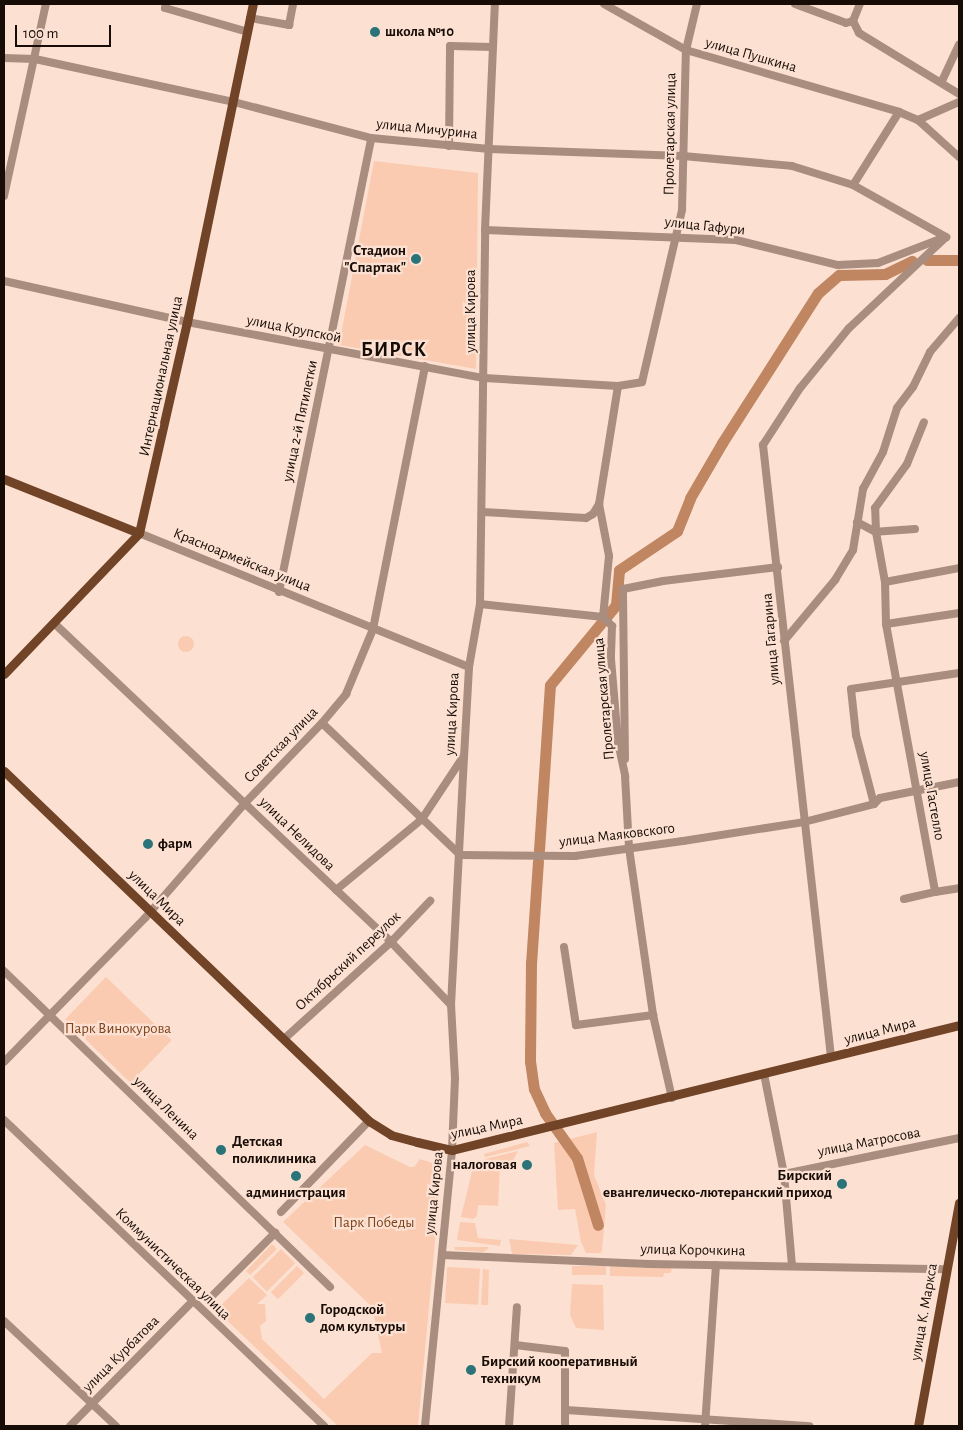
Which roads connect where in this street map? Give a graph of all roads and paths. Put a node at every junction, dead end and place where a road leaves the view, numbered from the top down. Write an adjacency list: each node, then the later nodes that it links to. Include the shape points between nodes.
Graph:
1 (46, 4): 17 (street)
2 (166, 4): 12 (street, via 165,8)
3 (253, 4): 10 (main road, Интернациональная улица)
4 (294, 4): 10 (street, via 289,25)
5 (495, 4): 14 (street, улица Кирова)
6 (604, 4): 15 (street, улица Пушкина)
7 (697, 4): 15 (street, Пролетарская улица)
8 (795, 4): 11 (street, via 846,23)
9 (860, 4): 11 (street)
10 (250, 18): 12 (main road, Интернациональная улица)
11 (853, 21): 18 (street, via 859,33)
12 (248, 32): 20 (main road, Интернациональная улица)
13 (959, 45): 18 (street)
14 (493, 47): 25 (street, via 450,46); 26 (street, улица Кирова)
15 (686, 50): 22 (street, улица Пушкина); 27 (street, Пролетарская улица)
16 (4, 58): 17 (street, улица Мичурина)
17 (35, 59): 20 (street, улица Мичурина); 30 (street)
18 (942, 81): 19 (street)
19 (959, 94)
20 (234, 102): 24 (street, улица Мичурина); 36 (main road, Интернациональная улица)
21 (959, 102): 23 (street)
22 (899, 112): 23 (street, улица Пушкина); 29 (street)
23 (918, 120): 28 (street, улица Пушкина)
24 (371, 138): 25 (street, улица Мичурина); 37 (street, улица 2-й Пятилетки)
25 (449, 146): 26 (street, улица Мичурина)
26 (489, 150): 27 (street, улица Мичурина); 31 (street, улица Кирова)
27 (684, 156): 29 (street, улица Мичурина, via 792,166); 32 (street, Пролетарская улица, via 682,210)
28 (959, 157)
29 (853, 185): 33 (street, улица Мичурина)
30 (4, 196)
31 (485, 230): 32 (street, улица Гафури); 39 (street, улица Кирова)
32 (676, 236): 33 (street, улица Гафури, via 736,240 838,265 878,263); 40 (street, Пролетарская улица)
33 (946, 237): 50 (street, улица Гагарина, via 849,328 800,388 763,445)
34 (4, 282): 36 (street, улица Крупской)
35 (959, 318): 46 (street, via 930,352 913,387 898,408 883,452 863,489)
36 (188, 322): 37 (street, улица Крупской); 49 (main road, Интернациональная улица)
37 (329, 350): 38 (street, улица Крупской); 53 (street, улица 2-й Пятилетки)
38 (425, 366): 39 (street, улица Крупской); 59 (street, Советская улица)
39 (484, 378): 41 (street, улица Крупской); 45 (street, улица Кирова)
40 (642, 382): 41 (street, улица Крупской)
41 (618, 386): 44 (street, Пролетарская улица)
42 (924, 422): 48 (street, улица Гастелло, via 907,464 875,508)
43 (4, 479): 49 (main road, Красноармейская улица)
44 (599, 504): 45 (street, via 586,518); 56 (street, Пролетарская улица, via 609,556)
45 (483, 512): 54 (street, улица Кирова)
46 (857, 522): 48 (street); 60 (street, via 849,558 835,580)
47 (915, 529): 48 (street)
48 (876, 532): 52 (street, улица Гастелло)
49 (139, 533): 53 (street, Красноармейская улица); 57 (main road, Интернациональная улица)
50 (778, 567): 60 (street, улица Гагарина); 68 (street, Пролетарская улица, via 663,580 623,589)
51 (959, 568): 52 (street)
52 (885, 582): 58 (street, улица Гастелло)
53 (279, 592): 59 (street, Красноармейская улица)
54 (480, 604): 56 (street); 61 (street, улица Кирова)
55 (959, 613): 58 (street)
56 (603, 617): 68 (street, Пролетарская улица, via 612,626 618,742)
57 (55, 624): 63 (main road, Интернациональная улица); 71 (street, улица Нелидова)
58 (886, 624): 64 (street, улица Гастелло)
59 (373, 628): 61 (street, Красноармейская улица); 65 (street, Советская улица, via 346,694)
60 (784, 641): 74 (street, улица Гагарина)
61 (469, 667): 66 (street, улица Кирова)
62 (959, 673): 64 (street)
63 (4, 674)
64 (897, 680): 70 (street, улица Гастелло); 72 (street, via 850,688 856,735)
65 (322, 723): 71 (street, Советская улица); 73 (street)
66 (464, 757): 73 (street); 76 (street, улица Кирова)
67 (4, 771): 82 (main road, улица Мира)
68 (626, 776): 75 (street, Пролетарская улица)
69 (959, 782): 70 (street, улица Маяковского)
70 (918, 788): 72 (street, улица Маяковского, via 880,798); 79 (street, улица Гастелло)
71 (244, 803): 78 (street, улица Нелидова); 82 (street, Советская улица)
72 (874, 804): 74 (street, улица Маяковского)
73 (422, 819): 76 (street); 78 (street)
74 (804, 822): 75 (street, улица Маяковского); 91 (street, улица Гагарина)
75 (628, 848): 76 (street, улица Маяковского, via 575,856); 88 (street, Пролетарская улица)
76 (460, 855): 86 (street, улица Кирова)
77 (959, 888): 79 (street)
78 (336, 890): 83 (street, улица Нелидова)
79 (935, 892): 80 (street)
80 (904, 900)
81 (430, 901): 83 (street, Октябрьский переулок)
82 (151, 910): 87 (street, Советская улица); 90 (main road, улица Мира)
83 (390, 942): 86 (street, улица Нелидова); 90 (street, Октябрьский переулок)
84 (564, 947): 88 (street, via 576,1025)
85 (4, 971): 87 (street, улица Ленина)
86 (451, 1005): 98 (street, улица Кирова, via 455,1078)
87 (51, 1015): 92 (street, Советская улица); 102 (street, улица Ленина)
88 (652, 1015): 94 (street, Пролетарская улица)
89 (959, 1025): 91 (main road, улица Мира)
90 (284, 1039): 96 (main road, улица Мира)
91 (831, 1057): 93 (main road, улица Мира)
92 (4, 1062)
93 (764, 1074): 94 (main road, улица Мира); 99 (street)
94 (672, 1098): 98 (main road, улица Мира)
95 (4, 1120): 109 (street, Коммунистическая улица)
96 (369, 1121): 98 (main road, улица Мира, via 391,1135); 101 (street)
97 (959, 1138): 99 (street, улица Матросова)
98 (452, 1150): 103 (street, улица Кирова)
99 (784, 1174): 105 (street)
100 (959, 1203): 106 (main road, улица К. Маркса)
101 (281, 1212)
102 (275, 1233): 107 (street, улица Ленина); 108 (street)
103 (442, 1255): 104 (street, улица Корочкина); 119 (street, улица Кирова)
104 (716, 1265): 105 (street, улица Корочкина); 115 (street)
105 (792, 1265): 106 (street, улица Корочкина)
106 (945, 1270): 123 (main road, улица К. Маркса)
107 (330, 1287)
108 (211, 1297)
109 (192, 1302): 113 (street, улица Курбатова); 118 (street, Коммунистическая улица)
110 (517, 1307): 112 (street)
111 (4, 1321): 113 (street)
112 (515, 1345): 114 (street, via 565,1351); 120 (street)
113 (92, 1403): 116 (street, улица Курбатова); 117 (street)
114 (566, 1410): 115 (street); 121 (street)
115 (705, 1422): 122 (street)
116 (70, 1426)
117 (116, 1426)
118 (324, 1426)
119 (425, 1426)
120 (509, 1426)
121 (565, 1426)
122 (809, 1426)
123 (918, 1426)

